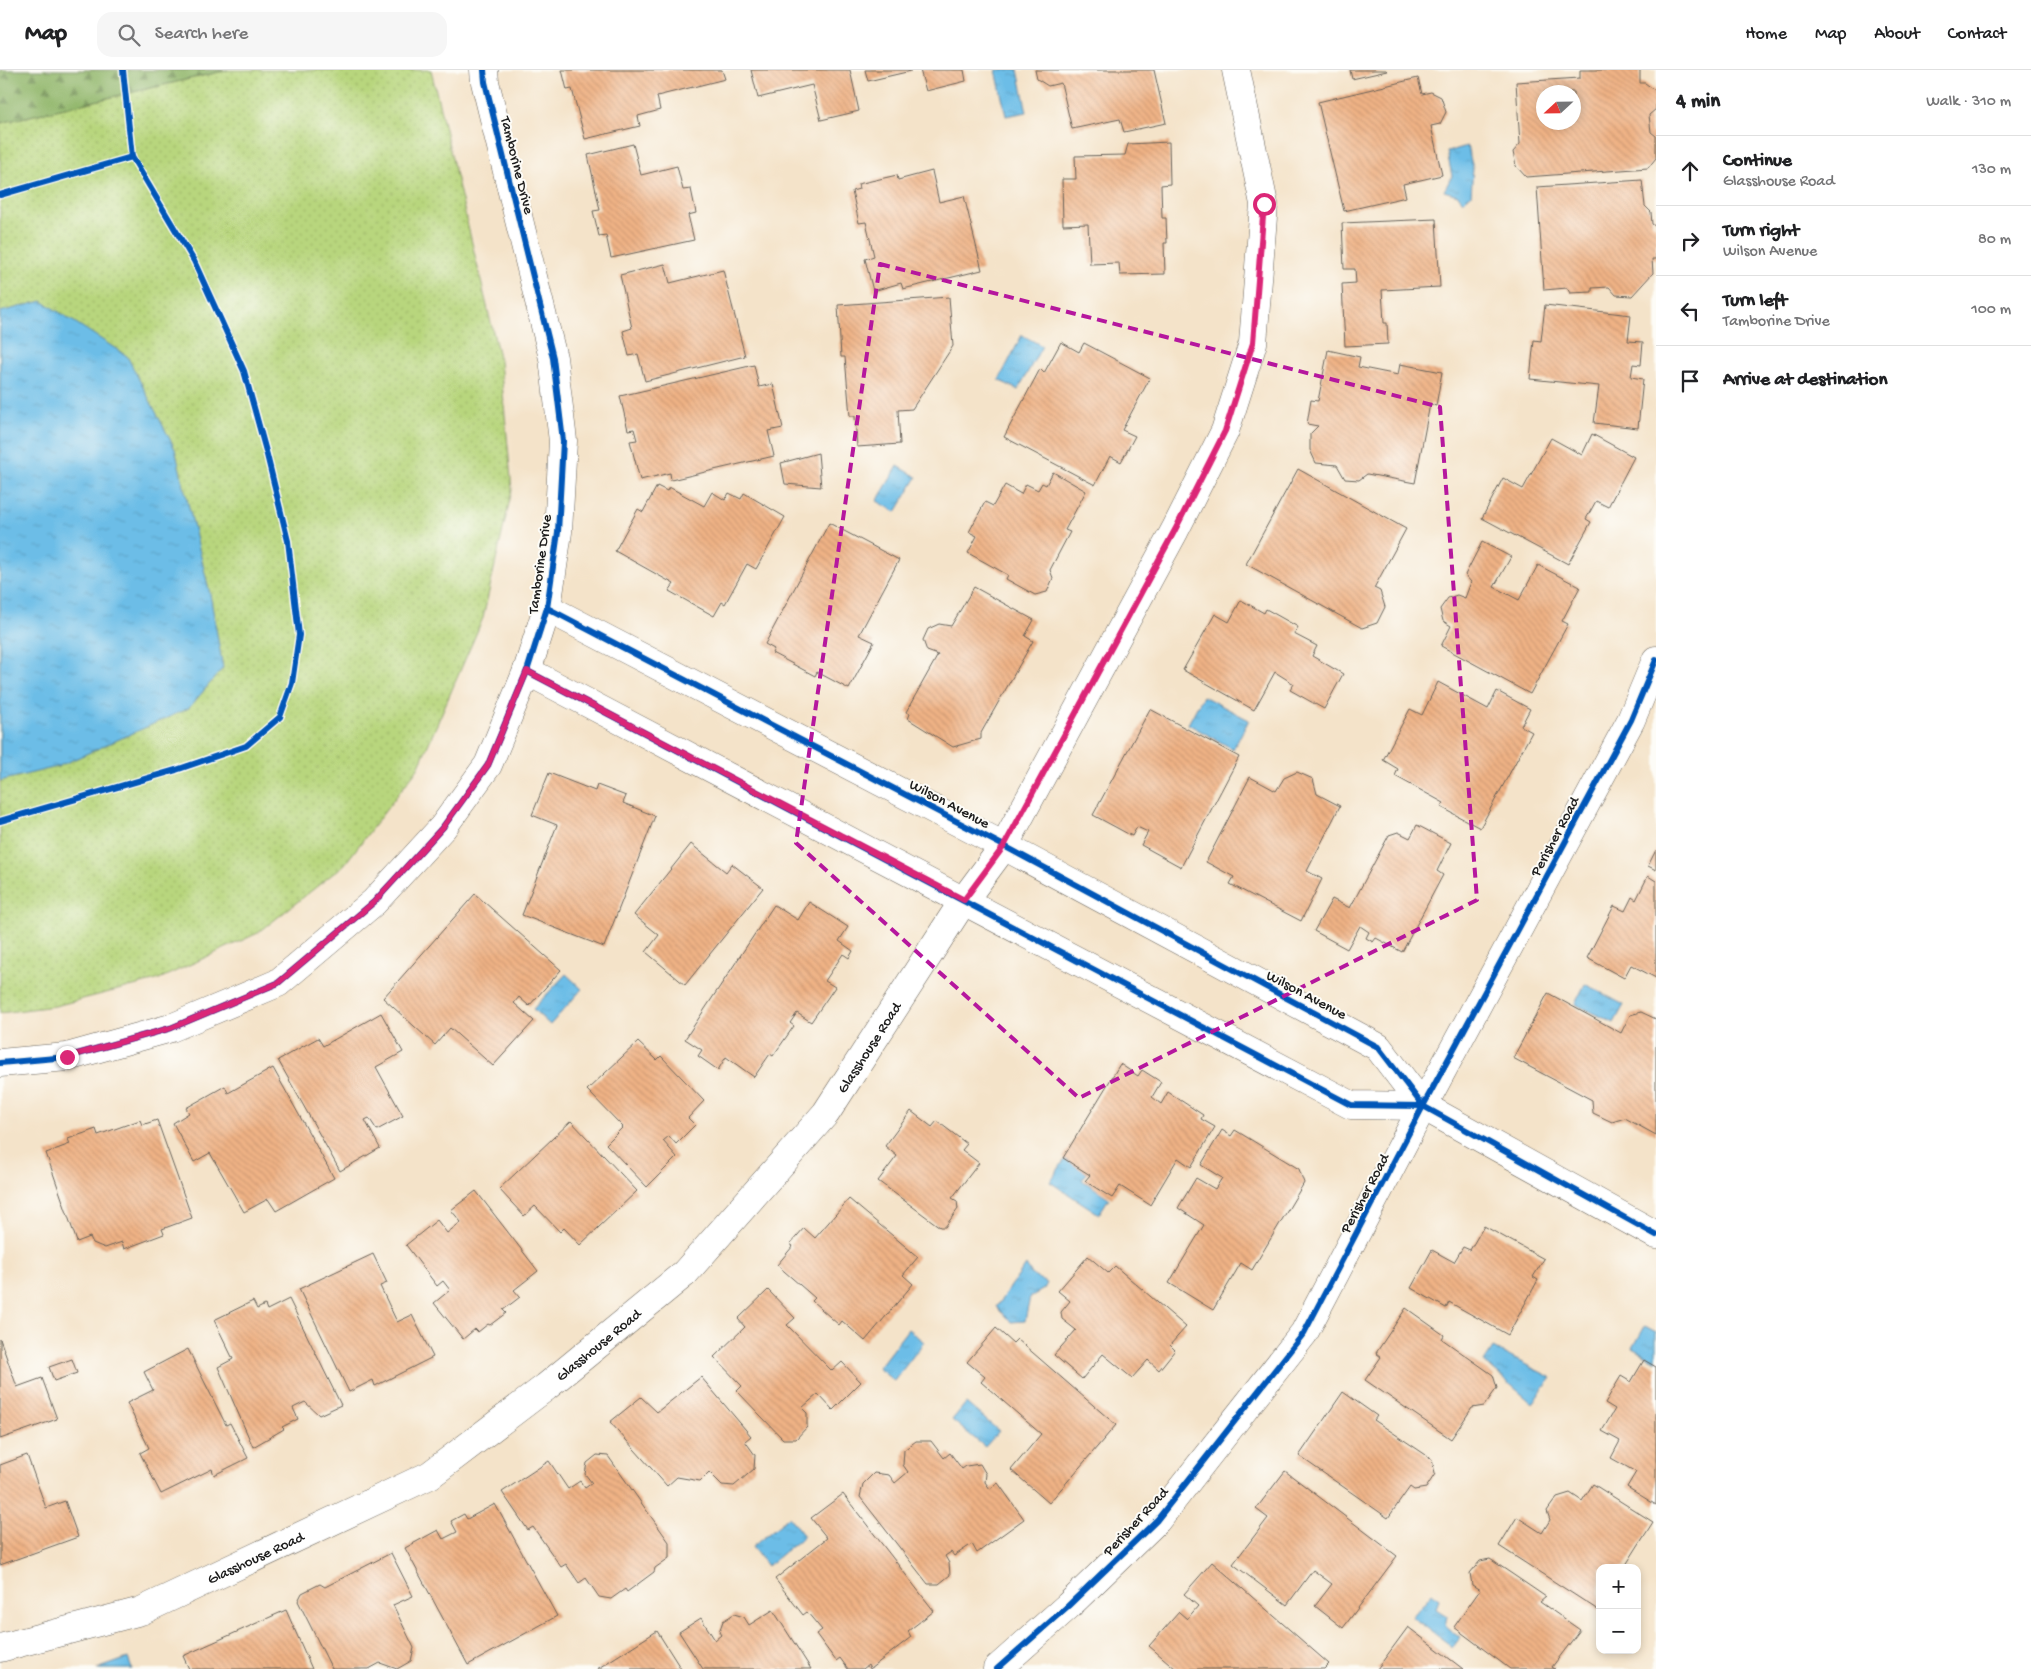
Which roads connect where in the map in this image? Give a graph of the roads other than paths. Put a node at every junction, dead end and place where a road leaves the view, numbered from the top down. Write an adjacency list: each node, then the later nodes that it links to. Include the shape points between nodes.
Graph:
1 (484, 70): 3 (street, Tamborine Drive, via 500,149 554,367 563,442 558,532)
2 (1236, 70): 6 (street, Glasshouse Road, via 1264,204 1253,343 1225,431)
3 (547, 608): 5 (street, Tamborine Drive); 6 (street, Wilson Avenue)
4 (1656, 660): 9 (street, Perisher Road, via 1631,720)
5 (527, 671): 7 (street, Wilson Avenue); 8 (street, Tamborine Drive, via 488,765 443,827 374,902 278,983 171,1028 67,1057)
6 (1004, 846): 7 (street, Glasshouse Road); 9 (street, Wilson Avenue, via 1378,1047)
7 (964, 900): 9 (street, Wilson Avenue, via 1351,1105); 11 (street, Glasshouse Road, via 826,1114 685,1273 546,1387 430,1474 403,1487 141,1611)
8 (0, 1063)
9 (1423, 1106): 10 (street, Wilson Avenue); 12 (street, Perisher Road, via 1304,1333 1157,1520)
10 (1656, 1235)
11 (0, 1648)
12 (997, 1669)

